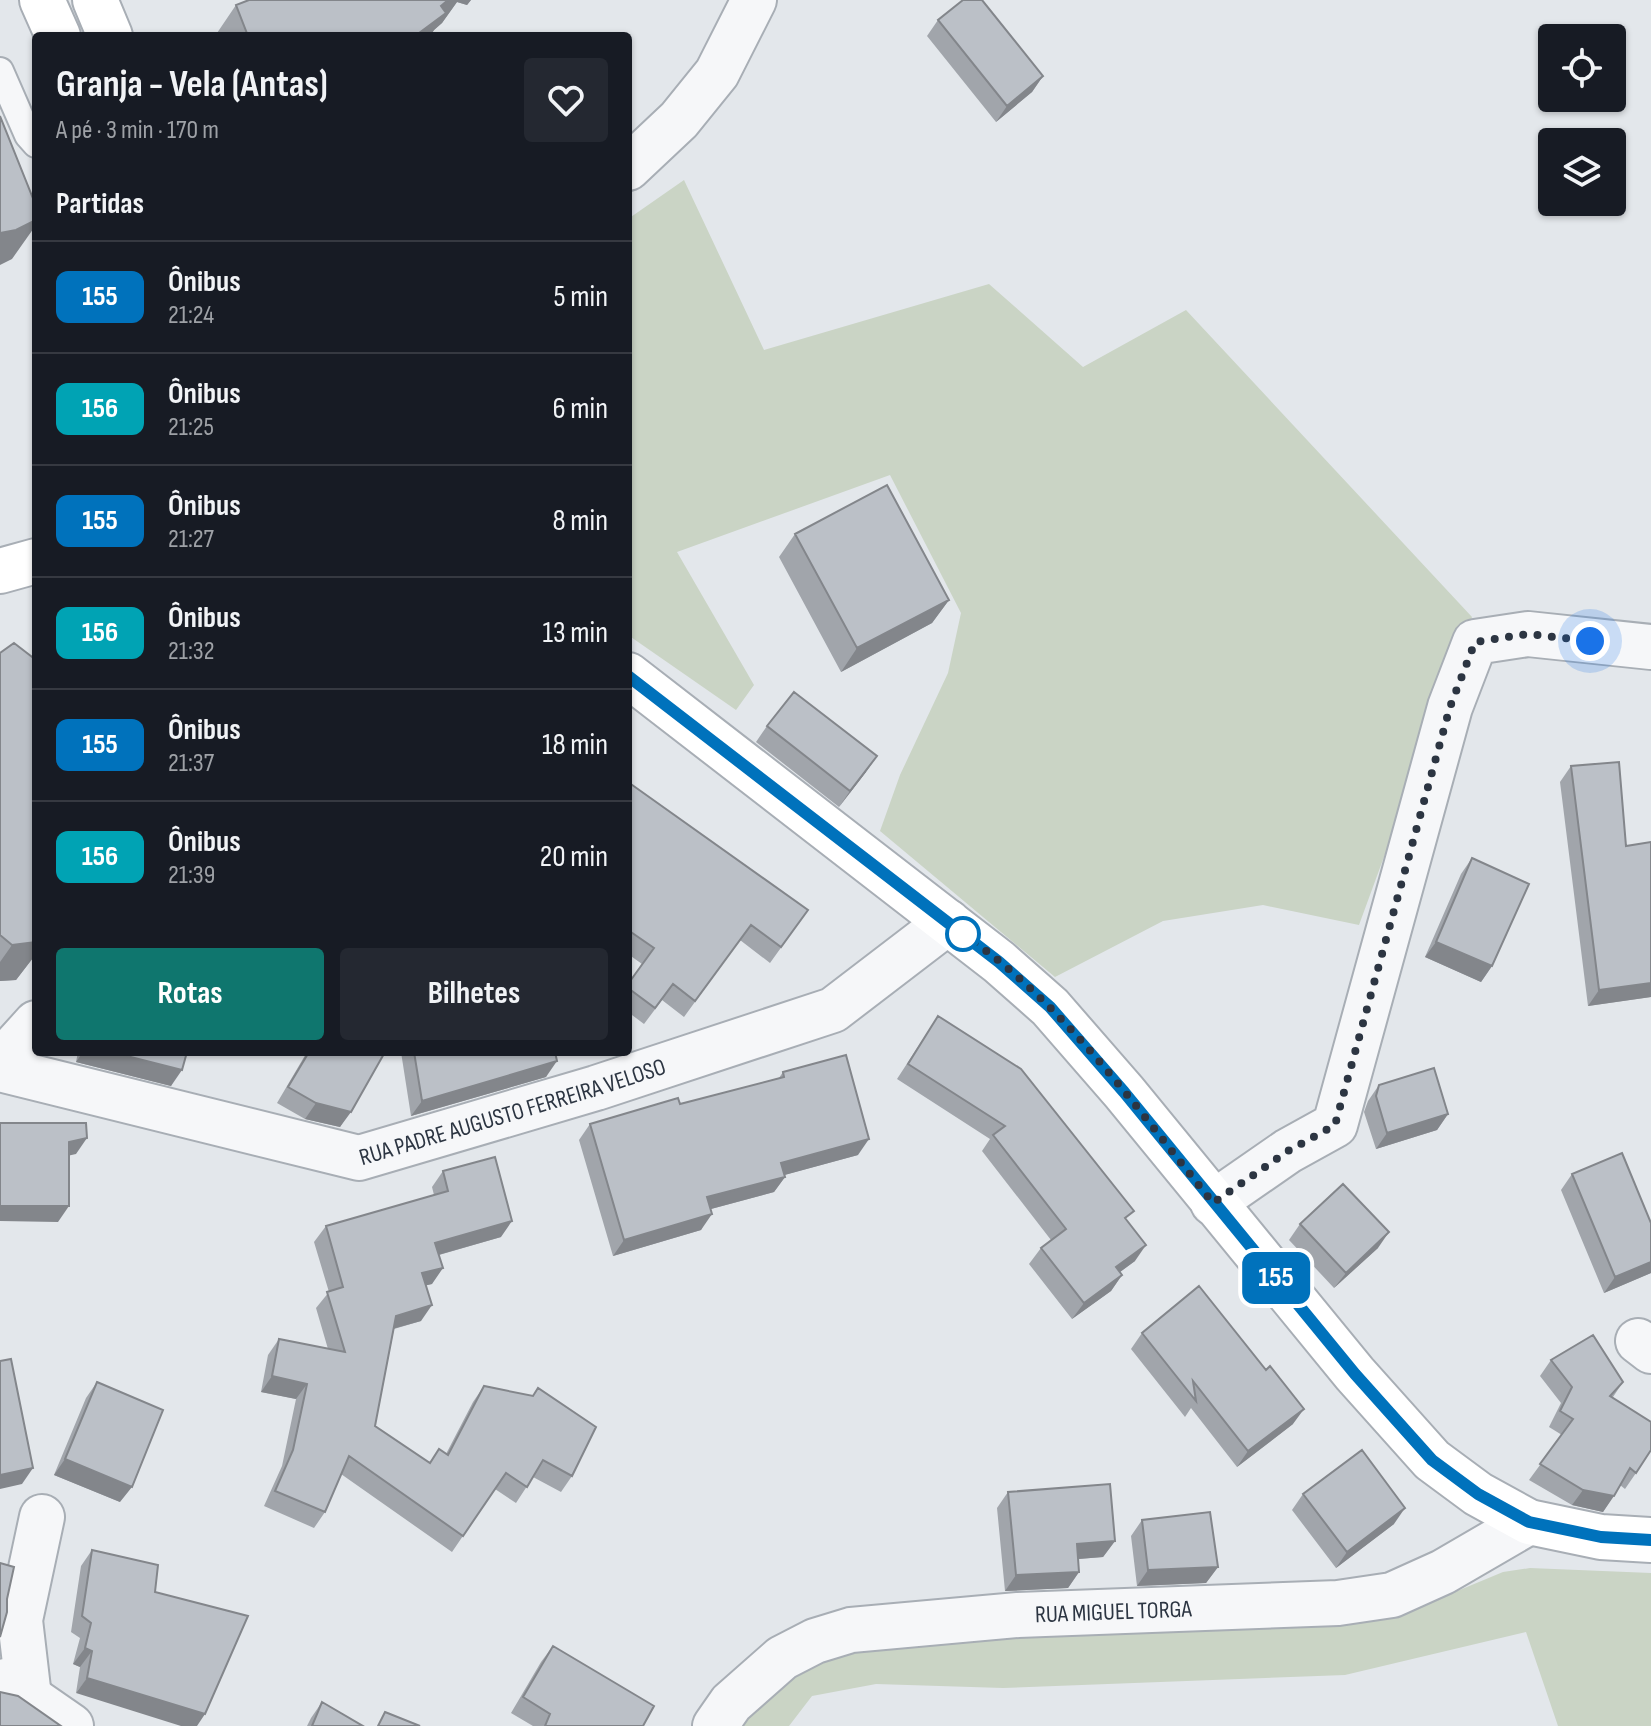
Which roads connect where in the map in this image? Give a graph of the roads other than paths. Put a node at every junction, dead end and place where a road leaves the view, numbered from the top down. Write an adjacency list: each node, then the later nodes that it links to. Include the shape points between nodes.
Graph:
1 (42, 0): 4 (street)
2 (95, 0): 5 (street)
3 (754, 0): 8 (street, via 717,73 679,120)
4 (56, 32)
5 (108, 32)
6 (0, 71): 7 (lane)
7 (32, 140)
8 (632, 164)
9 (32, 562): 10 (street)
10 (0, 571)
11 (1651, 647): 17 (street, via 1528,634 1475,642 1450,707 1335,1125)
12 (632, 678): 13 (street)
13 (948, 922): 16 (street, RUA PADRE AUGUSTO FERREIRA VELOSO, via 833,1010 359,1158); 17 (street, via 1050,1007)
14 (32, 1027): 15 (street)
15 (0, 1063)
16 (0, 1069)
17 (1213, 1203): 19 (street, via 1432,1460)
18 (42, 1517): 21 (street, via 20,1620)
19 (1529, 1522): 20 (street, via 1601,1537); 23 (street, RUA MIGUEL TORGA, via 1392,1595 1338,1603 1018,1615 851,1630 782,1658 731,1703)
20 (1651, 1540)
21 (15, 1688): 22 (street)
22 (71, 1726)
23 (715, 1726)

